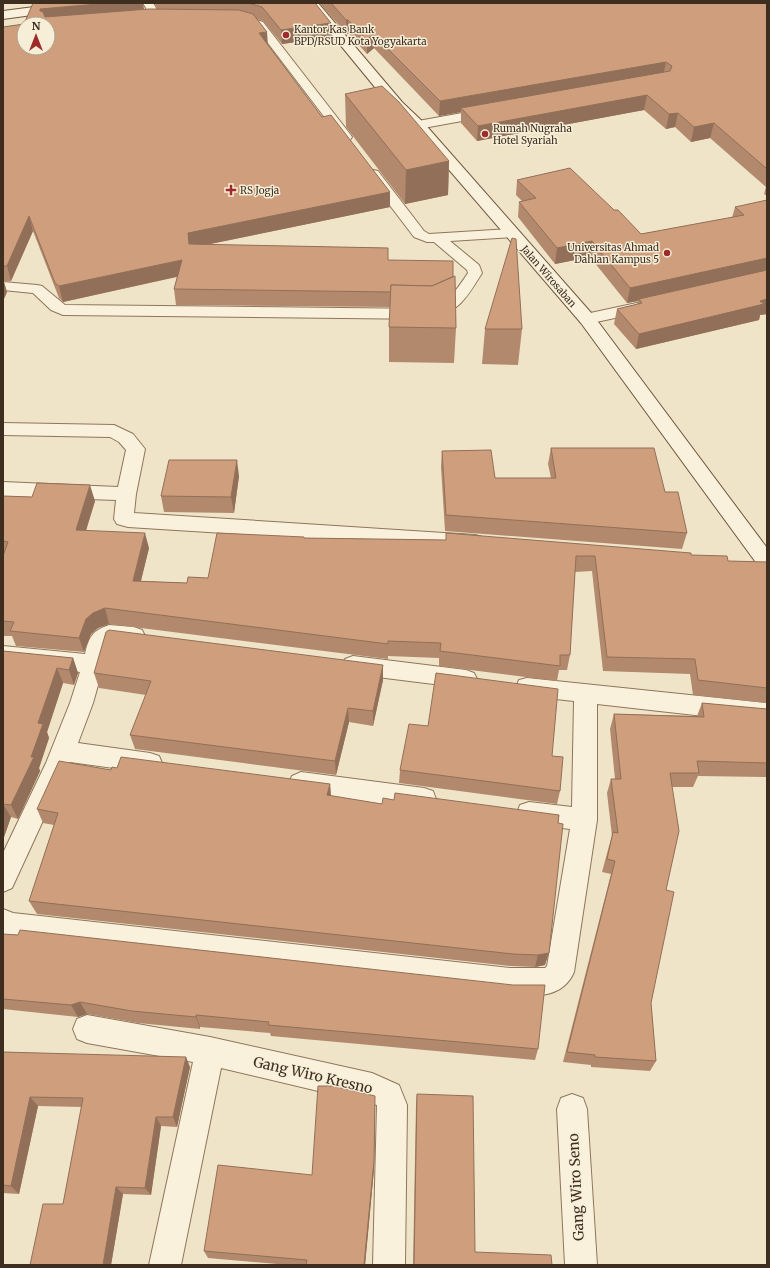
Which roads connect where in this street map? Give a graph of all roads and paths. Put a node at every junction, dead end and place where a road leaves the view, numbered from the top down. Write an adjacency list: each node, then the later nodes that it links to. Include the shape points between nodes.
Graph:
1 (91, 3): 4 (street)
2 (312, 3): 10 (street, Jalan Wirosaban, via 391,105)
3 (148, 12): 5 (lane)
4 (3, 15)
5 (182, 19)
6 (234, 19): 9 (lane, via 259,24)
7 (502, 110): 10 (street)
8 (344, 112): 9 (lane)
9 (329, 115): 11 (lane)
10 (418, 125): 13 (street, Jalan Wirosaban)
11 (353, 146)
12 (367, 165): 14 (lane, via 419,234)
13 (506, 234): 14 (lane); 17 (street, Jalan Wirosaban)
14 (439, 239): 15 (lane, via 474,268 475,273 454,304 431,314 63,310 56,307 37,289)
15 (3, 286)
16 (662, 302): 17 (street)
17 (587, 319): 23 (street, Jalan Wirosaban)
18 (3, 429): 20 (street, via 114,431 126,438 136,449)
19 (3, 489): 20 (street)
20 (126, 494): 21 (street, via 124,519 135,522)
21 (491, 543)
22 (743, 563): 23 (street)
23 (767, 564)
24 (153, 639): 27 (street, via 105,635 98,641)
25 (3, 655): 27 (street)
26 (334, 662): 28 (street)
27 (94, 664): 32 (street)
28 (483, 682)
29 (507, 685): 30 (street)
30 (586, 695): 31 (street); 37 (street)
31 (767, 713)
32 (64, 751): 33 (street); 38 (street)
33 (174, 766)
34 (276, 779): 35 (street)
35 (442, 801)
36 (505, 809): 37 (street)
37 (584, 820): 39 (street, via 560,972 557,977 547,982 471,977 12,926)
38 (3, 880)
39 (3, 922)
40 (87, 1029): 41 (street)
41 (210, 1051): 43 (street); 44 (street, Gang Wiro Kresno, via 372,1088 389,1095 392,1105)
42 (572, 1109): 45 (street, Gang Wiro Seno)
43 (165, 1265)
44 (389, 1265)
45 (581, 1265)

